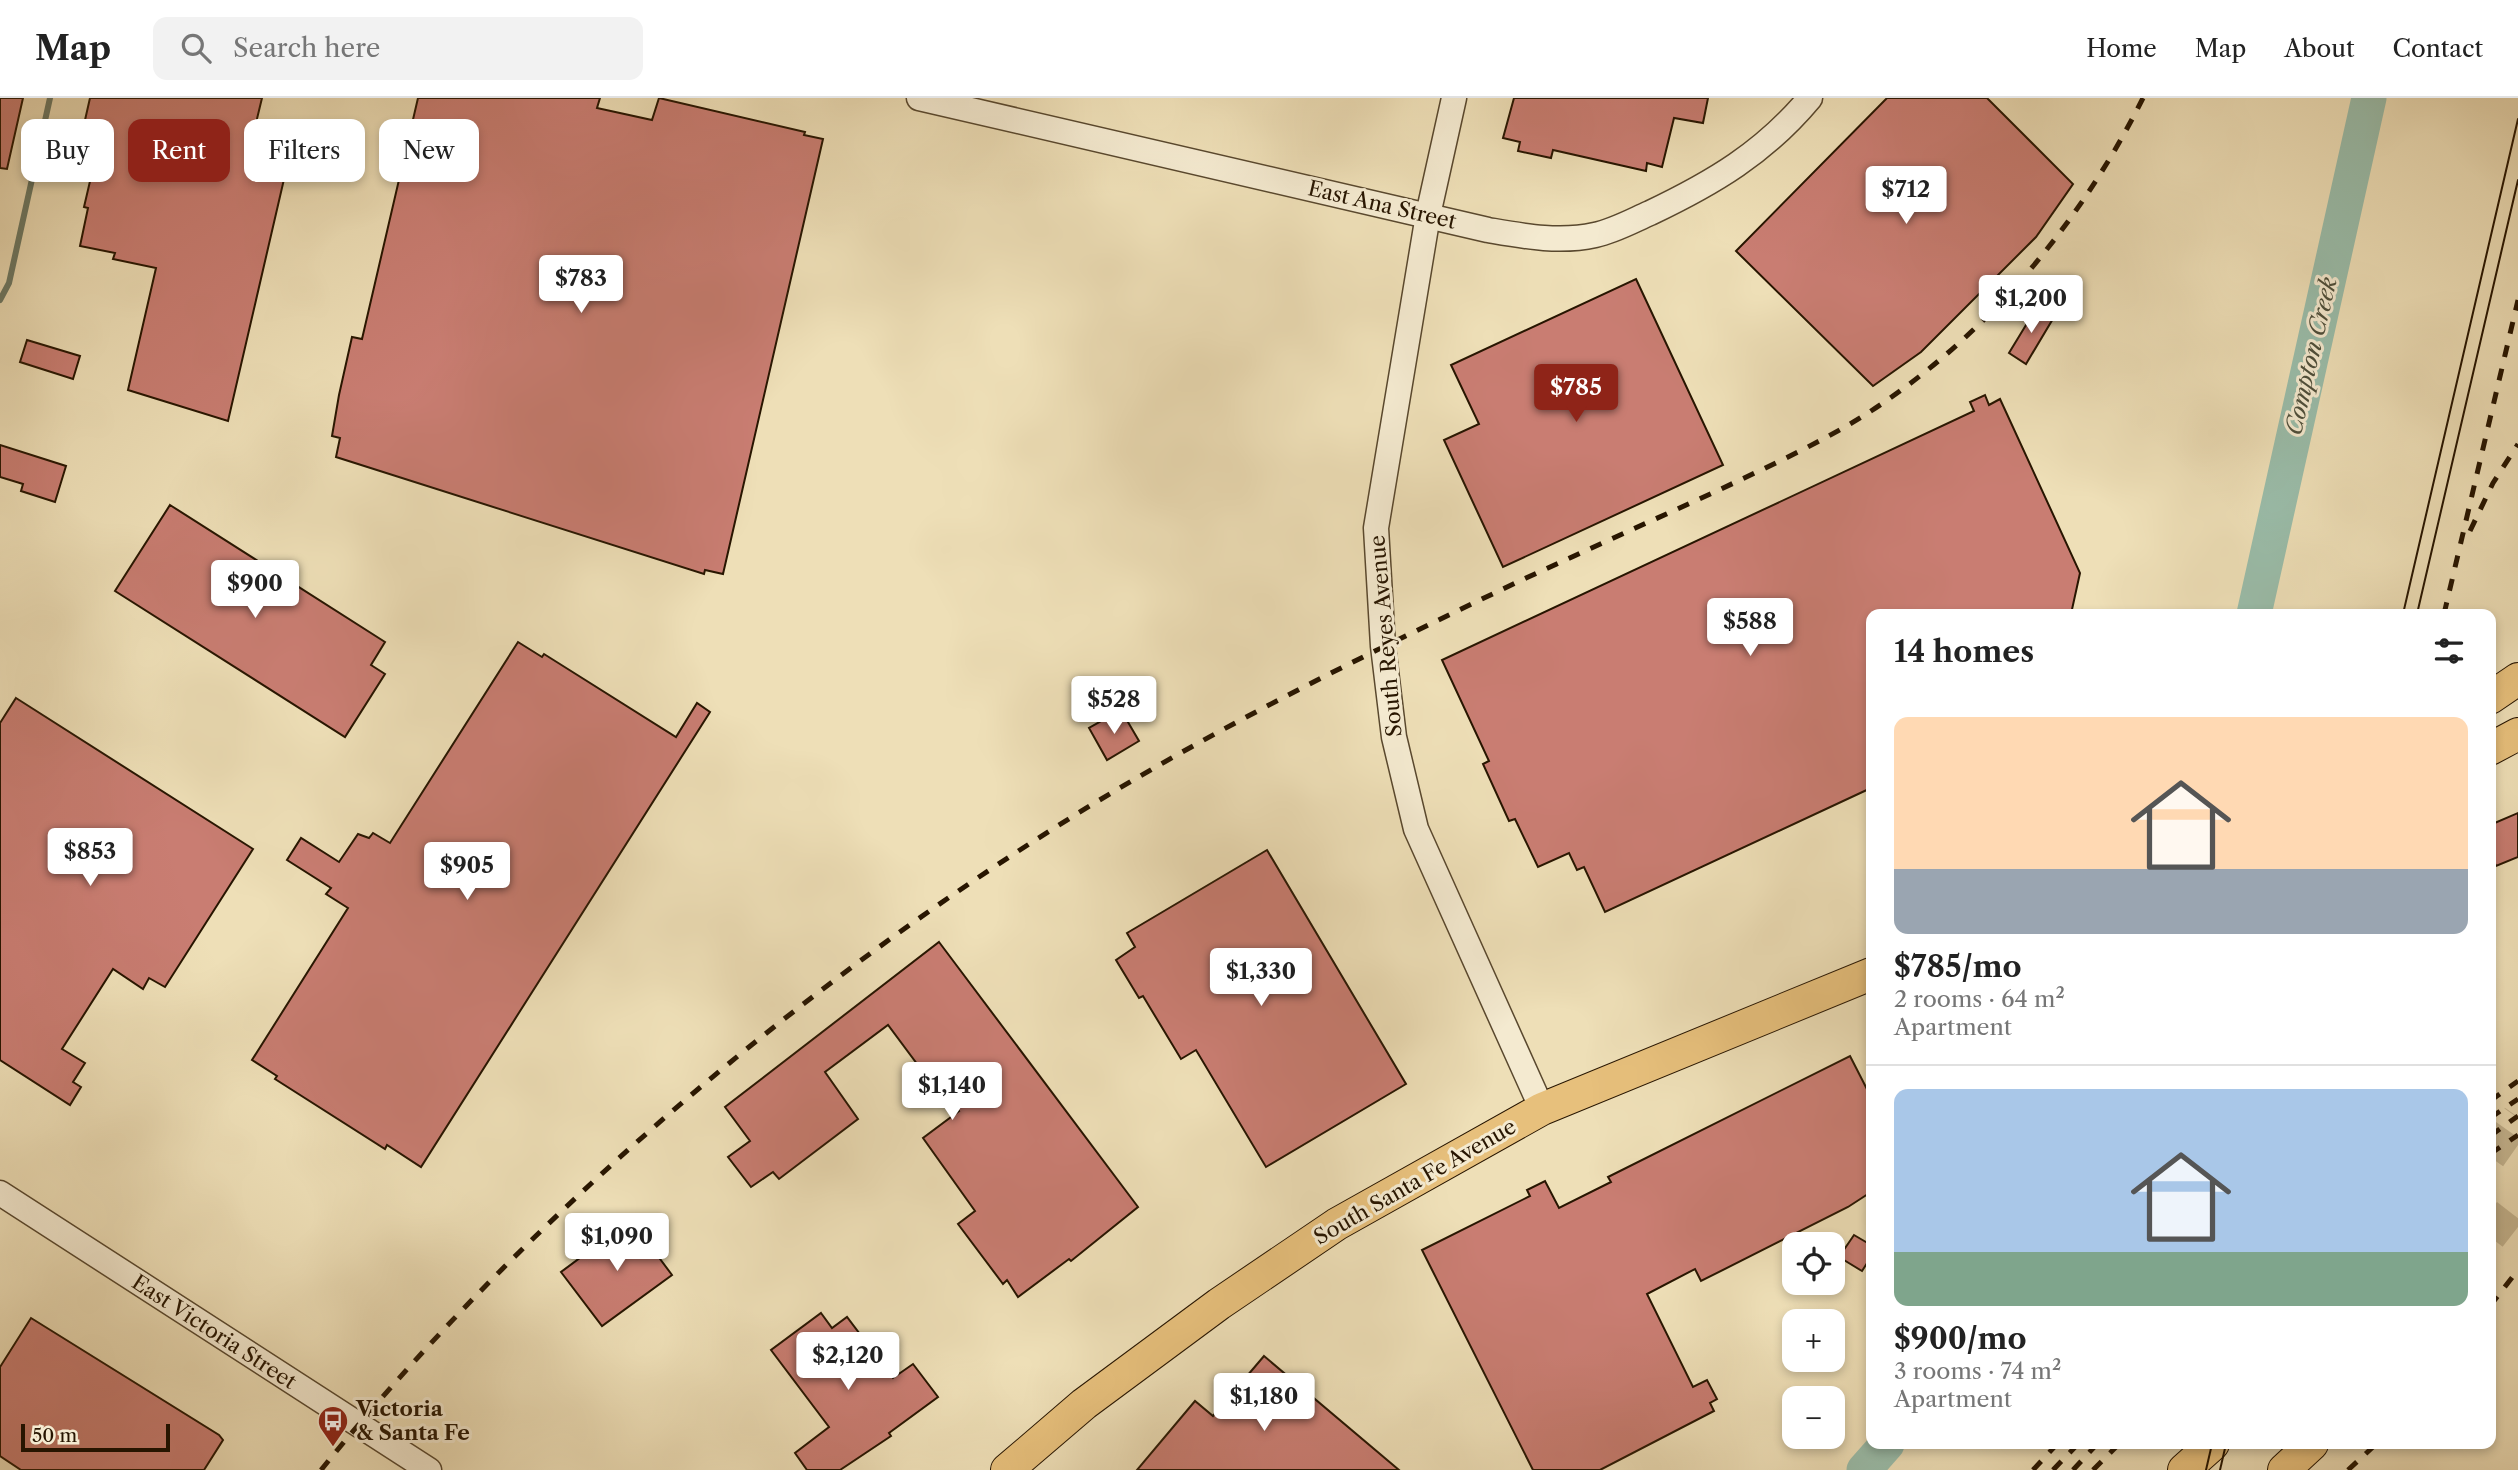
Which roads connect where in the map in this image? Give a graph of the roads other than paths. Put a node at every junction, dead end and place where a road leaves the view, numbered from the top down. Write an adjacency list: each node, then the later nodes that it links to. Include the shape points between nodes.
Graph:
1 (919, 98): 4 (street, East Ana Street)
2 (1454, 98): 4 (street, South Reyes Avenue)
3 (1810, 98): 4 (street, East Ana Street, via 1732,170 1695,193 1618,228 1564,239 1531,238)
4 (1428, 215): 10 (street, South Reyes Avenue, via 1376,528 1394,737 1416,829)
5 (2518, 680): 6 (main road)
6 (2496, 694)
7 (2518, 733): 8 (main road)
8 (2496, 746)
9 (1866, 976): 10 (main road, South Santa Fe Avenue)
10 (1542, 1109): 15 (main road, South Santa Fe Avenue, via 1287,1257 1084,1404)
11 (0, 1194): 14 (street, East Victoria Street)
12 (2207, 1449): 16 (main road)
13 (2307, 1449): 17 (main road)
14 (429, 1470)
15 (1007, 1470)
16 (2184, 1470)
17 (2284, 1470)

